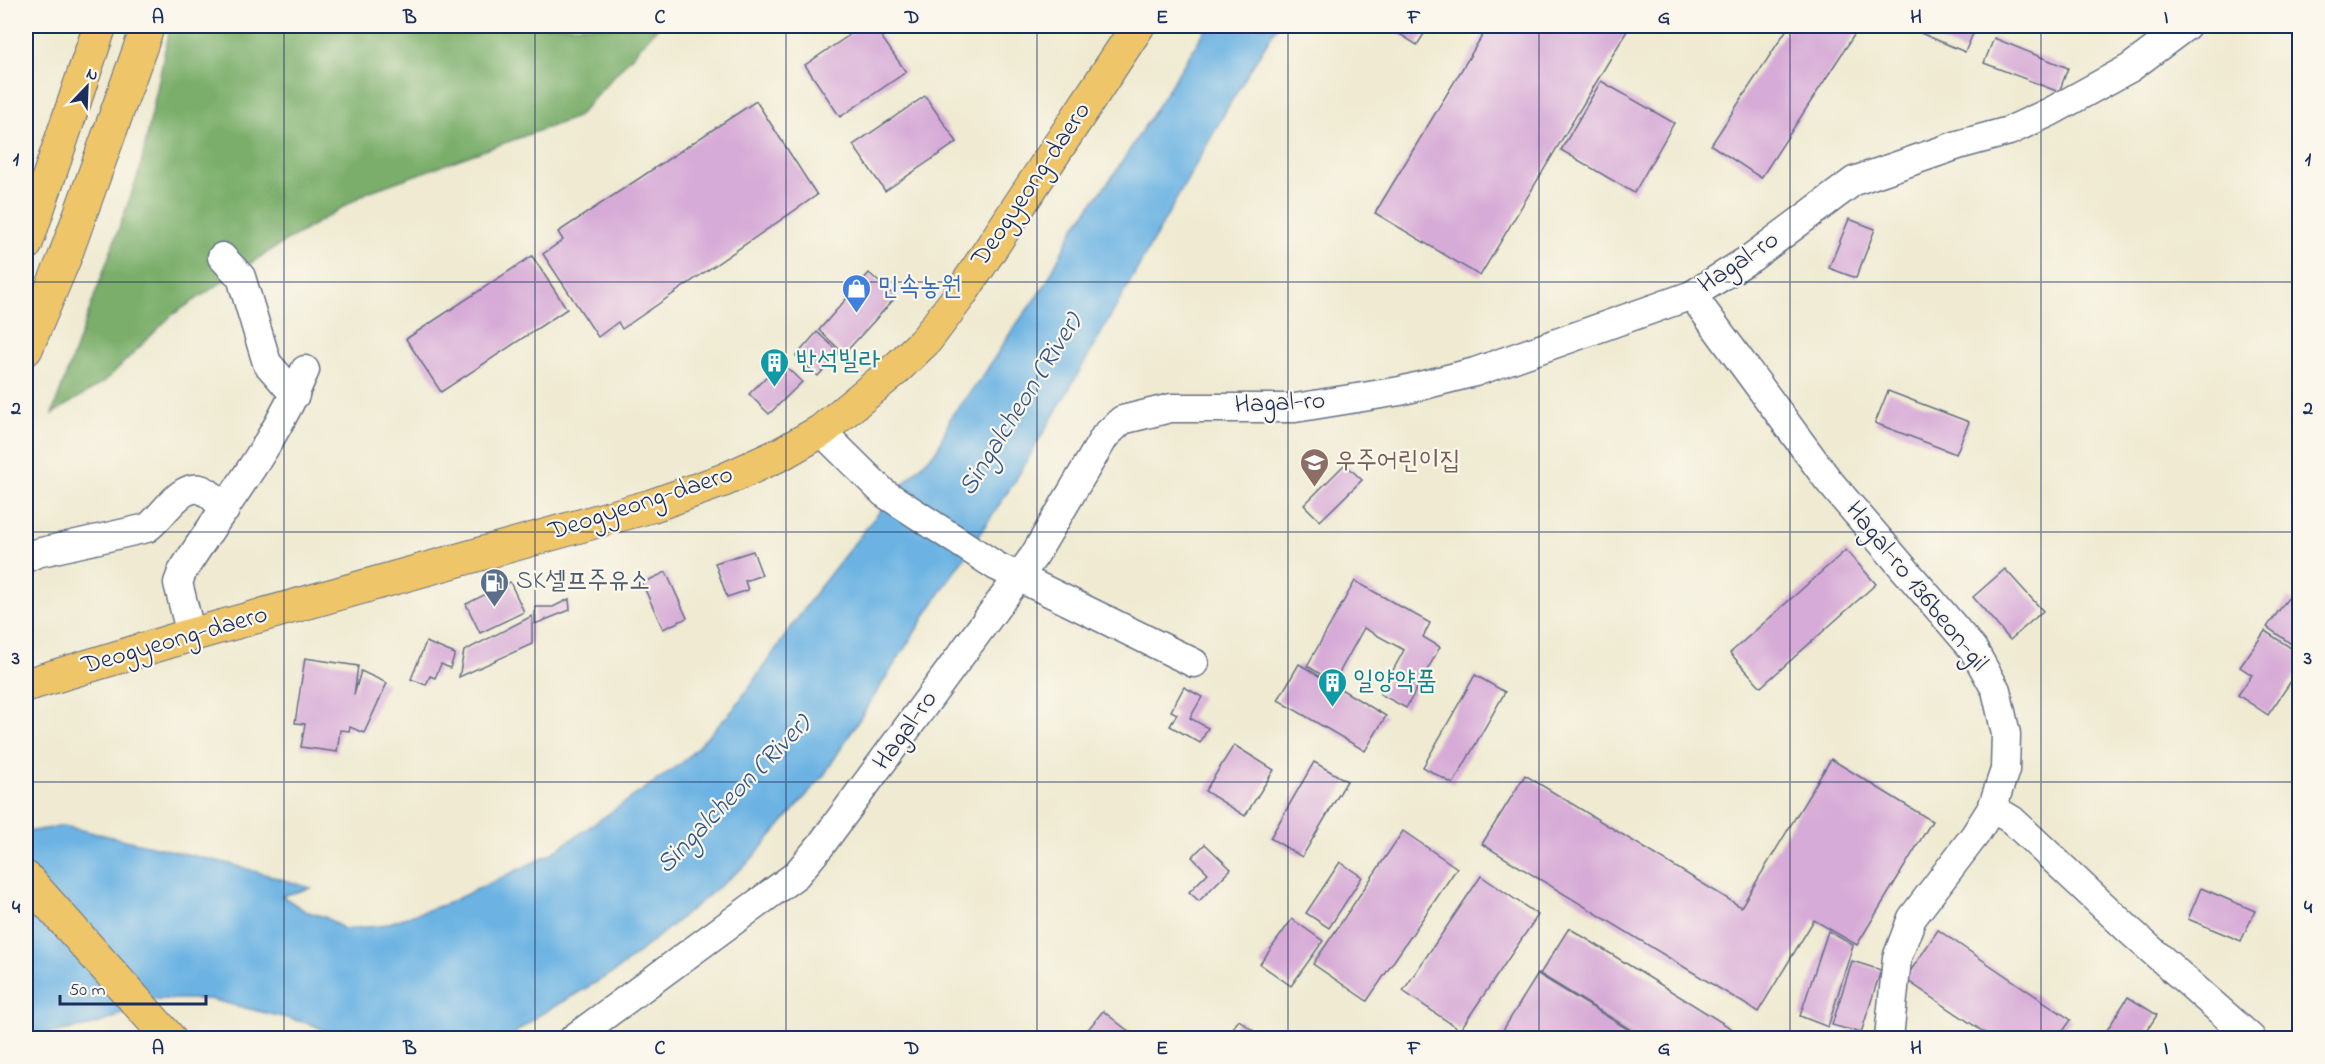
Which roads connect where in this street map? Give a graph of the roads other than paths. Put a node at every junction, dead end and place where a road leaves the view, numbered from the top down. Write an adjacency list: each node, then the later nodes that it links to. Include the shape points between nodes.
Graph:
1 (100, 26): 5 (main road)
2 (148, 26): 8 (main road, via 64,259)
3 (1138, 26): 9 (main road, Deogyeong-daero, via 926,340)
4 (2186, 26): 7 (street, Hagal-ro, via 2130,69 2050,112 2008,131 1854,182)
5 (26, 244)
6 (222, 257): 10 (street, via 241,277 267,363 300,383 271,439)
7 (1692, 296): 12 (street, Hagal-ro, via 1474,372 1400,391 1295,408 1171,408 1122,420 1105,436); 16 (street, Hagal-ro 136beon-gil, via 1828,480 1973,649 1996,690 2006,734 2005,770)
8 (26, 349)
9 (821, 431): 12 (street, via 884,493); 13 (main road, Deogyeong-daero, via 724,480 651,507)
10 (225, 510): 11 (street, via 206,491 192,489 177,497 147,528); 13 (street, via 178,583)
11 (26, 558)
12 (1017, 576): 14 (street); 19 (street, Hagal-ro, via 796,875)
13 (191, 635): 15 (main road, Deogyeong-daero)
14 (1194, 663)
15 (26, 685)
16 (1992, 808): 20 (street, Hagal-ro 136beon-gil, via 1911,918 1897,958); 21 (street, via 2012,820)
17 (26, 878): 18 (main road)
18 (169, 1038)
19 (574, 1038)
20 (1889, 1038)
21 (2251, 1038)

